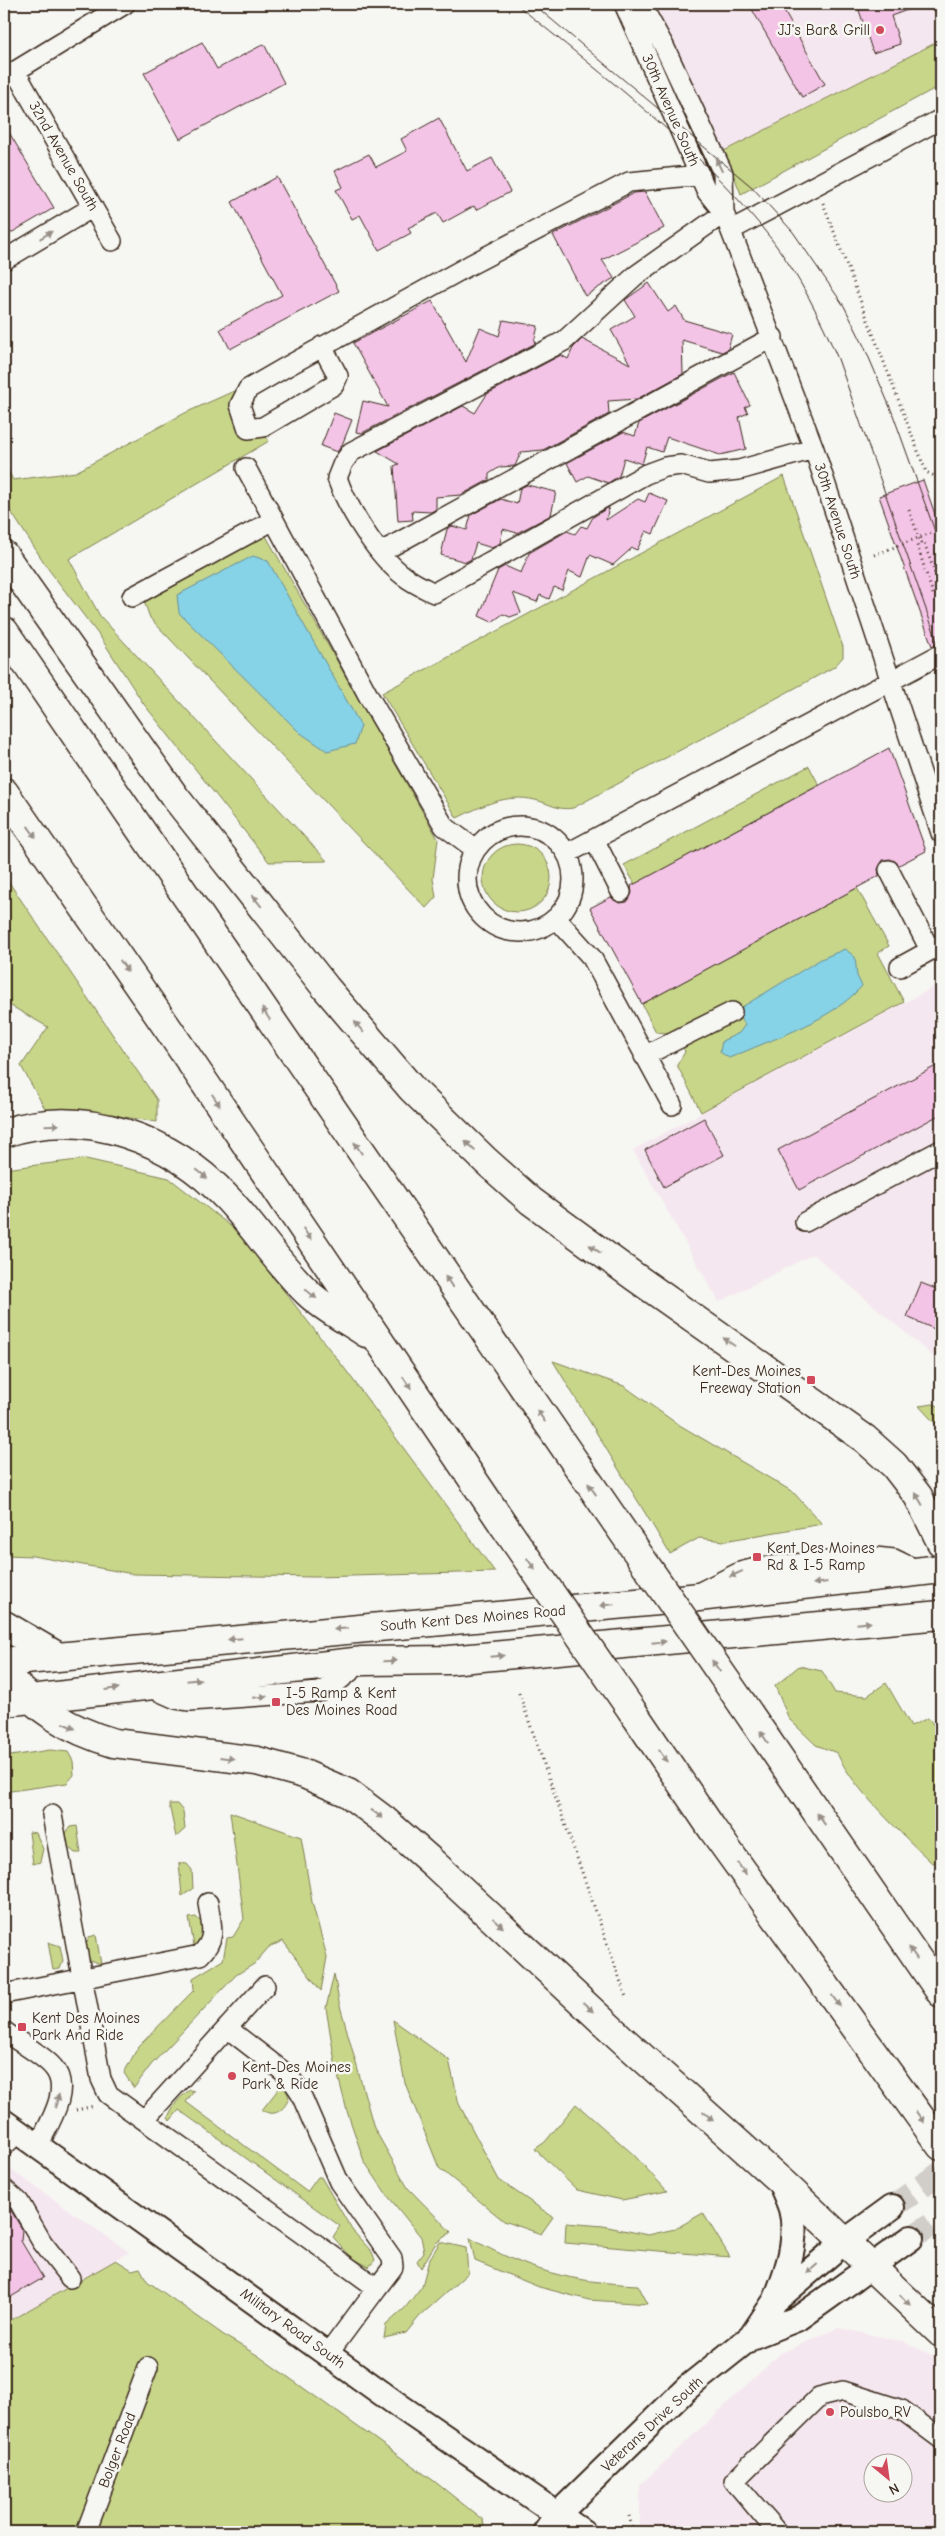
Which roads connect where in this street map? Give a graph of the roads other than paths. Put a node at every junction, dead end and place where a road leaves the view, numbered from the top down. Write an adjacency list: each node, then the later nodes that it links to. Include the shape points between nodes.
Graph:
1 (125, 4): 4 (street)
2 (624, 4): 6 (street, 30th Avenue South)
3 (640, 4): 8 (street, 30th Avenue South, one-way to 3, via 723,173 664,46)
4 (10, 75): 7 (street, 32nd Avenue South)
5 (941, 119): 8 (street)
6 (700, 175): 8 (street, 30th Avenue South, via 707,192); 12 (street, via 629,182)
7 (93, 207): 9 (street, 32nd Avenue South); 10 (street, one-way to 7)
8 (727, 221): 11 (street, 30th Avenue South); 16 (street, via 635,276 564,341 351,452 337,478 344,498)
9 (112, 241)
10 (4, 260)
11 (773, 337): 13 (street, 30th Avenue South); 16 (street)
12 (322, 346): 12 (street, via 248,389 240,405 248,429 263,427 334,385 338,376)
13 (814, 449): 16 (street, via 739,470 709,473 681,465 646,474 434,594 403,576); 21 (street, 30th Avenue South)
14 (246, 468): 15 (street)
15 (274, 520): 18 (street); 25 (street, via 368,697 444,826)
16 (381, 552)
17 (4, 555): 39 (highway, one-way to 17, via 918,1496 894,1465 865,1439 531,1201 412,1089 326,988 174,797)
18 (132, 597)
19 (4, 631): 51 (highway, one-way to 19, bridge)
20 (941, 654): 21 (street)
21 (892, 680): 23 (street, 30th Avenue South); 24 (street)
22 (4, 792): 38 (highway, one-way to 38)
23 (941, 833)
24 (594, 839): 26 (street); 28 (street)
25 (475, 849): 26 (street, via 501,828 518,825 534,826 550,833); 29 (street, via 468,865 467,882 471,900 481,915 496,926 513,932 532,931)
26 (568, 853): 29 (street, via 575,878 572,896)
27 (890, 870): 30 (street)
28 (621, 892)
29 (556, 918): 33 (street, via 592,958)
30 (936, 948): 31 (street)
31 (900, 966)
32 (732, 1012): 33 (street)
33 (644, 1056): 34 (street)
34 (672, 1105)
35 (4, 1132): 38 (highway, one-way to 38, via 45,1125 83,1124 134,1136 175,1154 203,1174 228,1199 308,1293)
36 (941, 1150): 37 (street)
37 (805, 1222)
38 (380, 1343): 58 (highway, one-way to 58, bridge, via 713,1830)
39 (941, 1542)
40 (931, 1570): 43 (highway, South Kent Des Moines Road, one-way to 43, via 690,1598)
41 (941, 1615): 46 (highway, one-way to 41, via 363,1661 448,1660)
42 (4, 1625): 43 (highway)
43 (58, 1656): 44 (highway, South Kent Des Moines Road)
44 (4, 1662)
45 (4, 1673): 46 (highway)
46 (16, 1701): 59 (highway, one-way to 59, via 62,1724 114,1743 257,1762 304,1774 348,1793 433,1863 623,2040)
47 (52, 1815): 49 (street)
48 (208, 1903): 49 (street, via 211,1945 200,1955)
49 (82, 1978): 52 (street); 55 (street, via 101,2079 108,2094)
50 (266, 1986): 53 (street)
51 (941, 1993)
52 (4, 1994)
53 (227, 2028): 55 (street); 66 (street, via 289,2076 299,2090 339,2182 392,2258 393,2267)
54 (4, 2031): 57 (street, one-way to 54, via 59,2099 59,2079 54,2068)
55 (144, 2120): 66 (street)
56 (8, 2133): 57 (main road, Military Road South)
57 (38, 2146): 70 (main road, Military Road South)
58 (941, 2146)
59 (778, 2178): 63 (highway); 67 (main road, via 791,2209 792,2253)
60 (4, 2189): 65 (street, via 19,2202 42,2242)
61 (892, 2207): 63 (main road, Veterans Drive South)
62 (911, 2238): 64 (main road, Veterans Drive South)
63 (844, 2242): 64 (highway); 67 (main road, Veterans Drive South, one-way to 67)
64 (870, 2267): 68 (highway, one-way to 68); 69 (main road, Veterans Drive South, via 798,2318)
65 (70, 2278)
66 (377, 2288): 70 (street)
67 (775, 2301): 69 (main road, Veterans Drive South)
68 (941, 2333)
69 (751, 2337): 73 (main road, Veterans Drive South, via 687,2388)
70 (328, 2354): 73 (main road, Military Road South)
71 (148, 2367): 74 (street, Bolger Road)
72 (941, 2439): 76 (street, via 902,2410 842,2391 819,2397 734,2481)
73 (551, 2524): 75 (main road, Military Road South)
74 (86, 2532)
75 (583, 2532)
76 (777, 2532)

